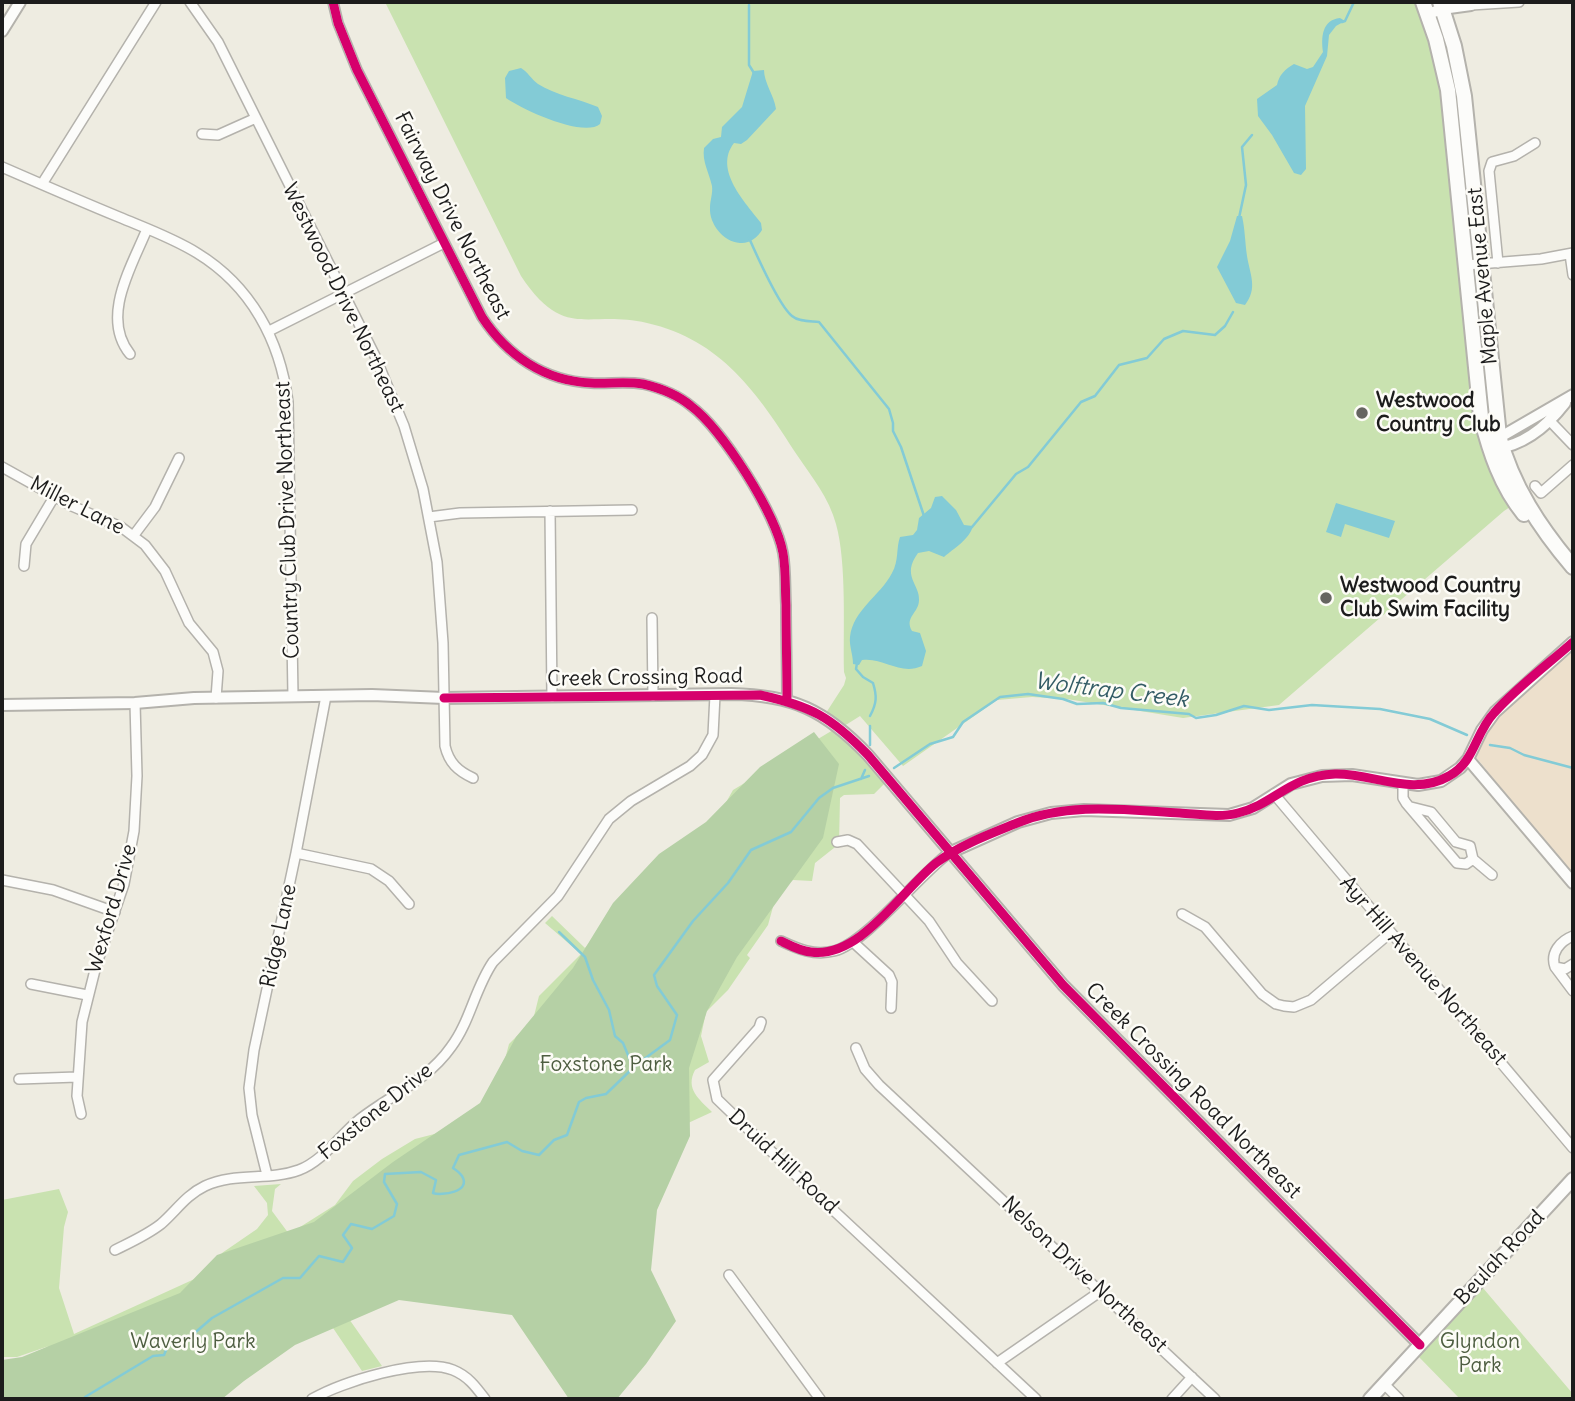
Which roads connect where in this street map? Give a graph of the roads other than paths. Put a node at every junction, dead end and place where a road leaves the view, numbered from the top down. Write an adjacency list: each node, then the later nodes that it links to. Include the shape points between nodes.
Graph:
1 (20, 2): 9 (street)
2 (156, 2): 14 (street)
3 (190, 2): 10 (street, Westwood Drive Northeast, via 218,42)
4 (333, 2): 16 (street, Fairway Drive Northeast, via 348,49)
5 (1519, 2): 6 (street)
6 (1471, 3): 7 (street)
7 (1441, 5): 8 (street); 19 (main road, Maple Avenue East, via 1460,69)
8 (1425, 8): 20 (main road, via 1448,90)
9 (2, 31)
10 (256, 118): 11 (street, via 218,135); 22 (street, Westwood Drive Northeast)
11 (202, 134)
12 (1535, 143): 18 (street, via 1492,162 1489,171)
13 (2, 167): 14 (street, Country Club Drive Northeast)
14 (41, 184): 15 (street, Country Club Drive Northeast)
15 (147, 229): 23 (street, Country Club Drive Northeast, via 214,265 242,290); 24 (street, via 119,302 118,330)
16 (444, 243): 22 (street); 49 (street, Fairway Drive Northeast, via 490,331 526,363 573,381 630,382 660,389 690,405 716,430 771,516 780,539 785,572)
17 (1571, 254): 18 (street); 21 (street)
18 (1498, 263): 19 (street)
19 (1482, 264): 20 (street); 27 (main road, Maple Avenue East)
20 (1466, 265): 27 (main road, via 1478,394)
21 (1573, 275)
22 (344, 293): 23 (street); 36 (street, Westwood Drive Northeast, via 404,426)
23 (269, 331): 43 (street, Country Club Drive Northeast, via 282,365 288,402)
24 (130, 354)
25 (1570, 397): 26 (street); 27 (street, via 1537,414)
26 (1549, 420): 27 (street, via 1525,439); 28 (street)
27 (1497, 445): 39 (main road, Maple Avenue East, via 1548,537)
28 (1573, 445)
29 (178, 458): 37 (street, via 155,507)
30 (1573, 465): 32 (street, via 1541,493)
31 (2, 467): 33 (street, Miller Lane)
32 (1535, 486)
33 (54, 497): 37 (street, Miller Lane); 38 (street, via 26,544)
34 (632, 510): 35 (street)
35 (550, 511): 36 (street); 46 (street)
36 (429, 517): 48 (street, Westwood Drive Northeast, via 440,594)
37 (134, 535): 47 (street, Miller Lane, via 158,560 183,613 213,652 218,671)
38 (24, 566)
39 (1573, 567)
40 (652, 618): 45 (street)
41 (1573, 642): 52 (street, via 1495,712)
42 (715, 695): 45 (street, Creek Crossing Road); 49 (street, Creek Crossing Road, via 760,695); 87 (street, Foxstone Drive, via 713,735 702,755 609,819 558,896 493,961 444,1056 407,1090 358,1121 316,1160 297,1171)
43 (293, 696): 44 (street, Creek Crossing Road); 47 (street, Creek Crossing Road)
44 (326, 696): 48 (street, Creek Crossing Road); 60 (street, Ridge Lane)
45 (653, 696): 46 (street, Creek Crossing Road)
46 (552, 697): 48 (street, Creek Crossing Road)
47 (216, 698): 50 (street, Creek Crossing Road)
48 (443, 698): 53 (street, Westwood Drive Northeast, via 447,755 456,768)
49 (787, 701): 61 (street, Creek Crossing Road, via 824,716 848,734)
50 (135, 703): 51 (street, Creek Crossing Road); 68 (street, Wexford Drive, via 138,776 134,831)
51 (2, 705)
52 (1468, 759): 54 (street, via 1441,780); 65 (street)
53 (474, 778)
54 (1404, 784): 55 (street, via 1329,775 1304,779); 56 (street, via 1403,798)
55 (1273, 794): 61 (street, via 1248,810 1229,815 1051,813 1018,822); 70 (street, Ayr Hill Avenue Northeast)
56 (1411, 807): 57 (street, via 1431,812); 59 (street)
57 (1454, 840): 59 (street); 62 (street, via 1470,846)
58 (837, 842): 66 (street, via 848,839 857,844)
59 (1445, 849): 62 (street, via 1460,865)
60 (296, 853): 67 (street, via 371,869); 87 (street, Ridge Lane, via 249,1088)
61 (950, 853): 66 (street); 92 (street, Creek Crossing Road Northeast, via 1063,985)
62 (1473, 859): 63 (street)
63 (1492, 875)
64 (2, 880): 68 (street, via 64,893)
65 (1573, 883)
66 (904, 894): 73 (street); 79 (street)
67 (409, 904)
68 (115, 912): 78 (street, Wexford Drive)
69 (1182, 914): 70 (street, via 1205,928 1268,999 1294,1007 1311,1000)
70 (1390, 933): 86 (street, Ayr Hill Avenue Northeast)
71 (1573, 936): 75 (street, via 1555,950)
72 (781, 941): 73 (street, via 821,953)
73 (853, 942): 80 (street, via 889,975)
74 (1573, 964): 75 (street, via 1565,969)
75 (1555, 967): 77 (street)
76 (31, 984): 78 (street)
77 (1573, 991)
78 (87, 995): 83 (street, Wexford Drive)
79 (992, 1000)
80 (891, 1008)
81 (761, 1022): 93 (street, Druid Hill Road, via 713,1080 722,1105)
82 (856, 1048): 91 (street, Nelson Drive Northeast, via 872,1078)
83 (77, 1077): 84 (street); 85 (street, Wexford Drive)
84 (19, 1079)
85 (81, 1114)
86 (1573, 1148)
87 (267, 1175): 89 (street, Foxstone Drive, via 232,1178 204,1187 153,1230)
88 (1573, 1179): 92 (main road, Beulah Road)
89 (115, 1250)
90 (729, 1275): 98 (street)
91 (1101, 1292): 93 (street); 94 (street, Nelson Drive Northeast)
92 (1420, 1345): 95 (main road, Beulah Road)
93 (997, 1363): 99 (street)
94 (1192, 1377): 100 (street); 101 (street, Nelson Drive Northeast)
95 (1384, 1384): 102 (main road, Beulah Road); 103 (street)
96 (312, 1399): 97 (street, via 363,1378 438,1366 474,1385)
97 (485, 1399)
98 (820, 1399)
99 (1036, 1399)
100 (1172, 1399)
101 (1215, 1399)
102 (1370, 1399)
103 (1399, 1399)

